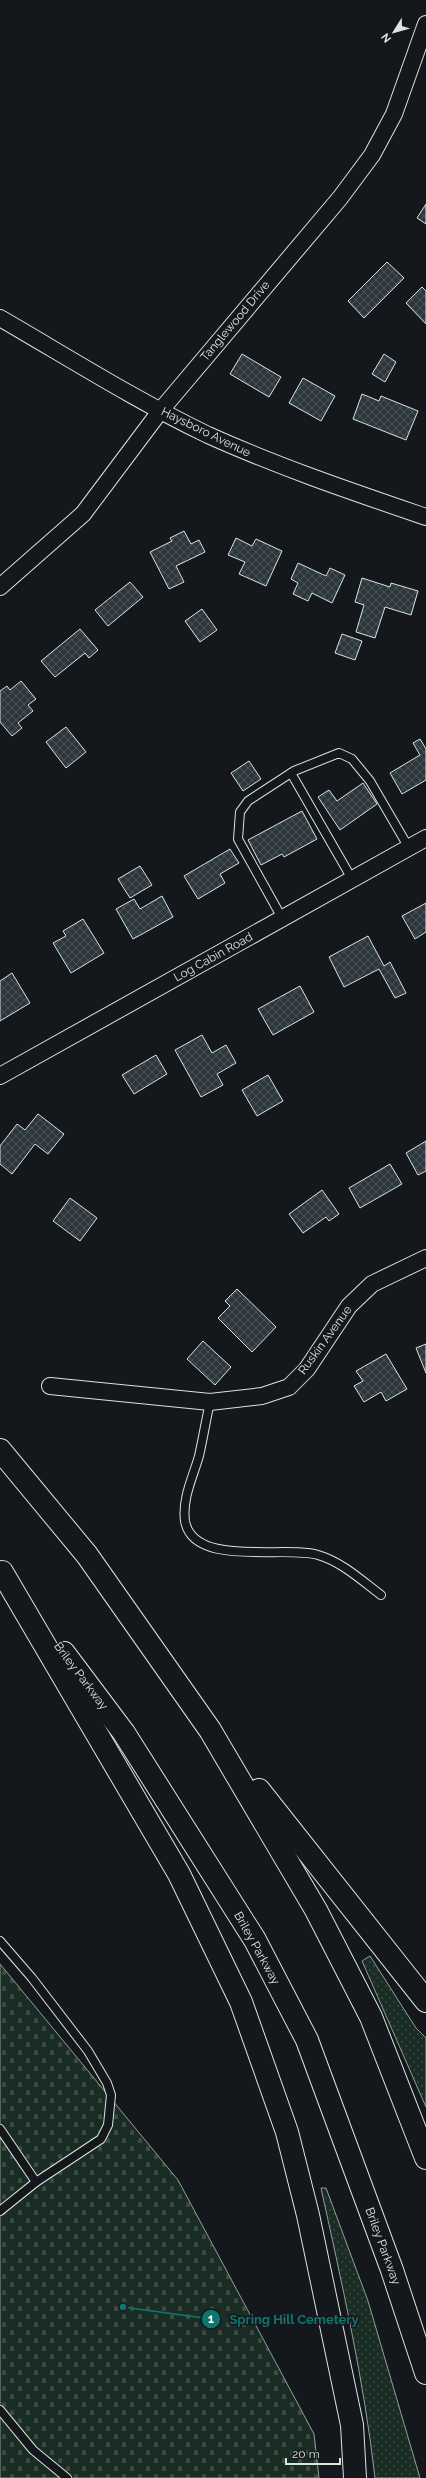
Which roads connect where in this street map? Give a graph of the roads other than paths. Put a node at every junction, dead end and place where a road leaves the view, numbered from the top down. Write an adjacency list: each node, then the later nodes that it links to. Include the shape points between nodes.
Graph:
1 (426, 24): 3 (street, Tanglewood Drive, via 394,114 372,156 340,198)
2 (0, 318): 3 (street, Haysboro Avenue)
3 (161, 410): 4 (street, Haysboro Avenue, via 262,459); 5 (street, Tanglewood Drive, via 83,514)
4 (426, 517)
5 (0, 587)
6 (291, 773): 8 (lane, via 339,753 352,759 370,780); 9 (lane); 10 (lane, via 248,801 240,812 238,839)
7 (426, 838): 8 (street, Log Cabin Road)
8 (409, 848): 9 (street, Log Cabin Road)
9 (352, 879): 10 (street, Log Cabin Road)
10 (282, 918): 11 (street, Log Cabin Road)
11 (0, 1076)
12 (426, 1258): 14 (street, Ruskin Avenue, via 372,1284 349,1306 307,1369 289,1387 262,1396)
13 (50, 1386): 14 (street, Ruskin Avenue)
14 (210, 1402): 17 (lane, via 199,1455 185,1500 185,1521 198,1542 216,1549 316,1554 339,1563)
15 (0, 1450): 18 (highway, via 87,1555)
16 (1, 1570): 25 (highway, Briley Parkway, via 124,1733 255,1940 307,2040 392,2270); 28 (highway, via 179,1874 241,2002 287,2132 308,2215 352,2425)
17 (381, 1595)
18 (210, 1730): 20 (highway); 22 (highway, via 316,1910 371,2017)
19 (0, 1941): 23 (lane, via 88,2051 108,2083 111,2095 108,2125 101,2139)
20 (426, 2001)
21 (0, 2129): 23 (lane)
22 (426, 2158)
23 (36, 2182): 24 (lane)
24 (0, 2211)
25 (426, 2373)
26 (2, 2415): 27 (lane, via 32,2450)
27 (67, 2478)
28 (355, 2478)

